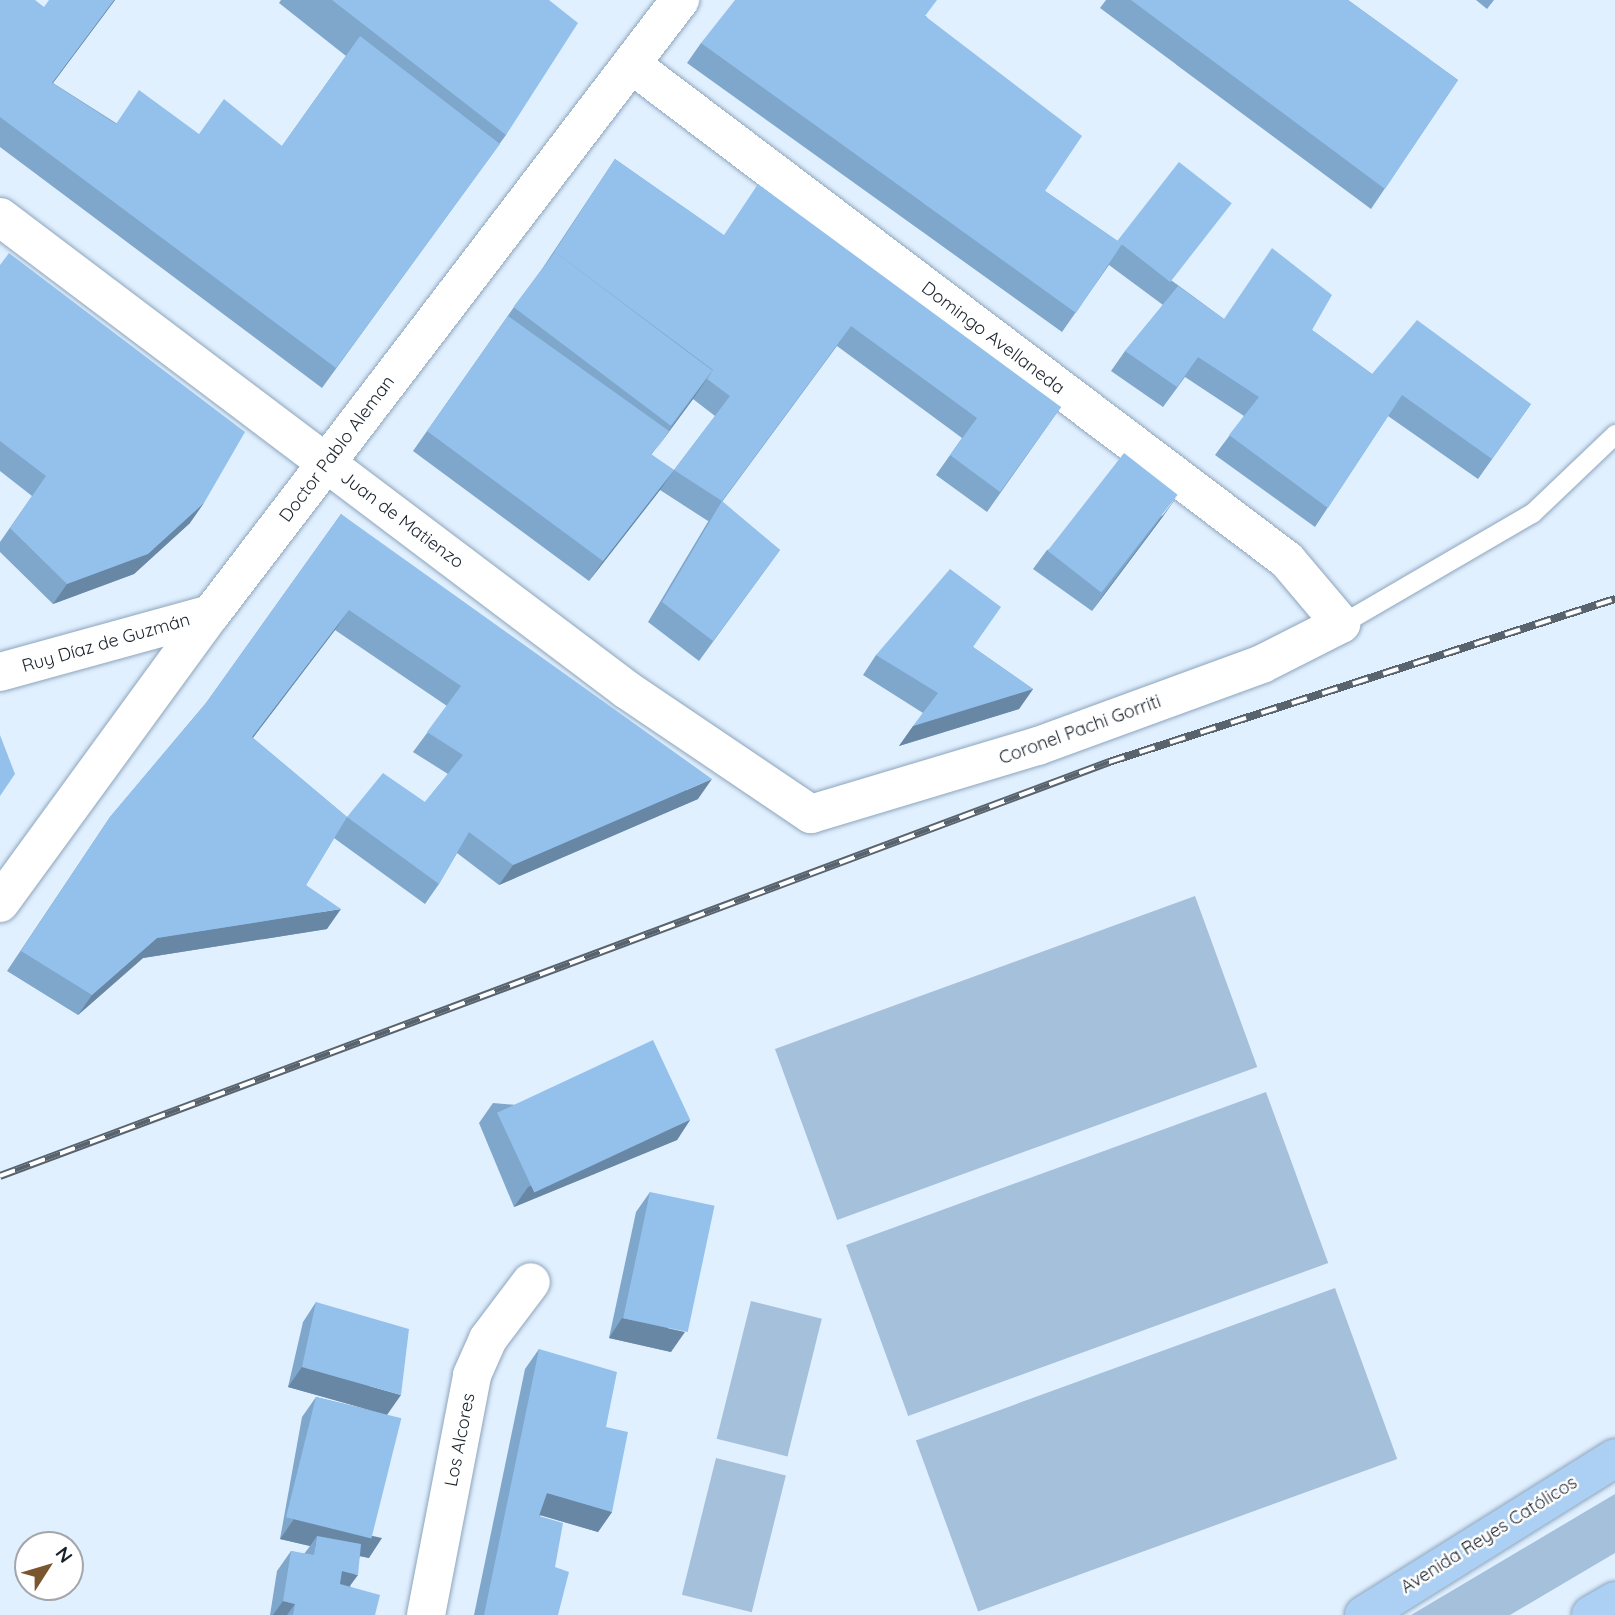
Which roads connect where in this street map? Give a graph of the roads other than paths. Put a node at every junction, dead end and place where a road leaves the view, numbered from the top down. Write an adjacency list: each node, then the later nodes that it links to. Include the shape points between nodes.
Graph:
1 (680, 0): 2 (street, Doctor Pablo Aleman)
2 (632, 65): 5 (street, Doctor Pablo Aleman); 7 (street, Domingo Avellaneda, via 1287,560)
3 (0, 217): 5 (street, Juan de Matienzo)
4 (1615, 434): 7 (lane, via 1532,513)
5 (327, 463): 6 (street, Doctor Pablo Aleman); 9 (street, Juan de Matienzo, via 627,690)
6 (211, 614): 8 (street, Ruy Díaz de Guzmán); 10 (street, Doctor Pablo Aleman)
7 (1341, 624): 9 (street, Coronel Pachi Gorriti, via 1262,664 1038,747)
8 (0, 672)
9 (811, 814)
10 (0, 903)
11 (531, 1282): 14 (street, Los Alcores, via 488,1339 472,1375)
12 (1615, 1458): 15 (main road, Avenida Reyes Católicos)
13 (1615, 1601): 16 (main road)
14 (426, 1615)
15 (1364, 1615)
16 (1591, 1615)

